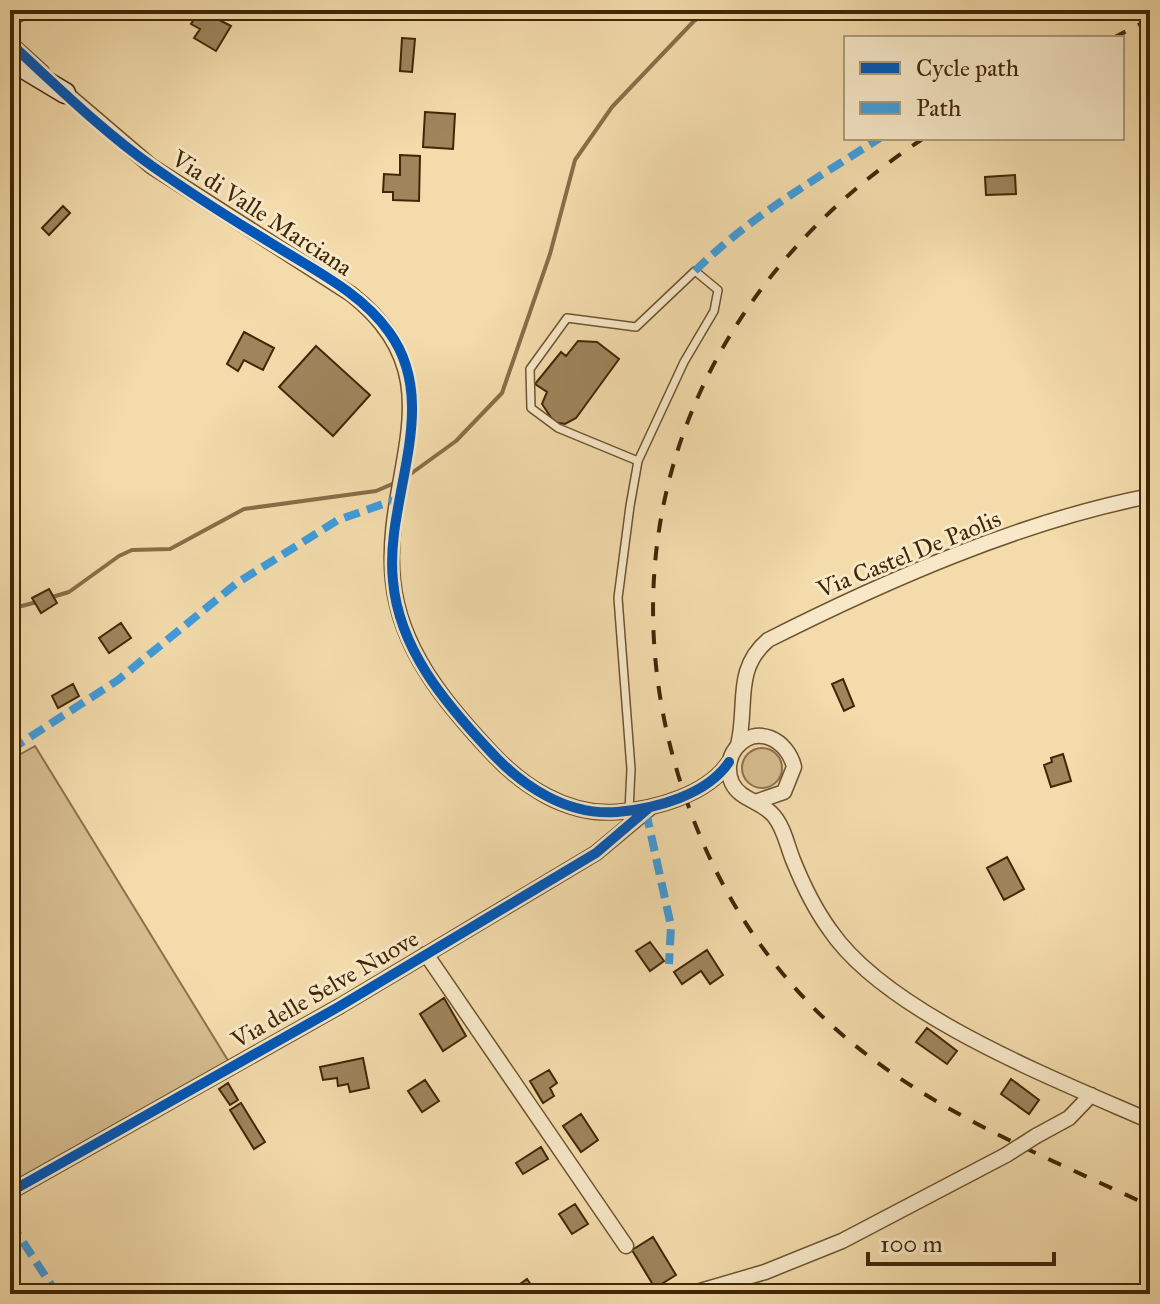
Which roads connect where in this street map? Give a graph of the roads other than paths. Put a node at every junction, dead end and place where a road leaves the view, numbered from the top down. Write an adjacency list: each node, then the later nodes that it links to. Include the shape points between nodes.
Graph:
1 (26, 10): 2 (street)
2 (10, 19)
3 (10, 43): 5 (street, Via di Valle Marciana)
4 (10, 60): 5 (street)
5 (65, 93): 17 (street, Via di Valle Marciana, via 151,166 335,282 377,316 396,343 409,381 412,426 392,560 396,602 411,644 440,693 530,787 587,810)
6 (638, 461): 6 (lane, via 714,311 718,290 695,271 636,327 567,318 530,369 531,408 558,428); 17 (lane, via 618,598 631,769)
7 (1150, 496): 8 (street, Via Castel De Paolis, via 1039,524 847,601 768,640 743,676)
8 (743, 714): 9 (street); 10 (street, Via Castel De Paolis)
9 (765, 736): 10 (street); 14 (street, via 788,750 794,767 789,785)
10 (738, 745): 11 (street)
11 (729, 762): 12 (street); 13 (street)
12 (705, 786): 13 (street); 16 (street)
13 (738, 791): 15 (street)
14 (776, 797): 15 (street); 18 (street)
15 (758, 801): 18 (street)
16 (651, 806): 17 (street, Via di Valle Marciana); 19 (street, Via delle Selve Nuove, via 601,850)
17 (629, 811)
18 (782, 831): 20 (street, via 819,915 862,967 959,1032)
19 (426, 954): 22 (street, Via delle Selve Nuove); 23 (street, Via delle Selve Nuove)
20 (1091, 1095): 21 (street); 24 (street, bridge, via 1069,1118 1006,1155 842,1241)
21 (1150, 1121)
22 (10, 1192)
23 (626, 1246)
24 (690, 1294)

